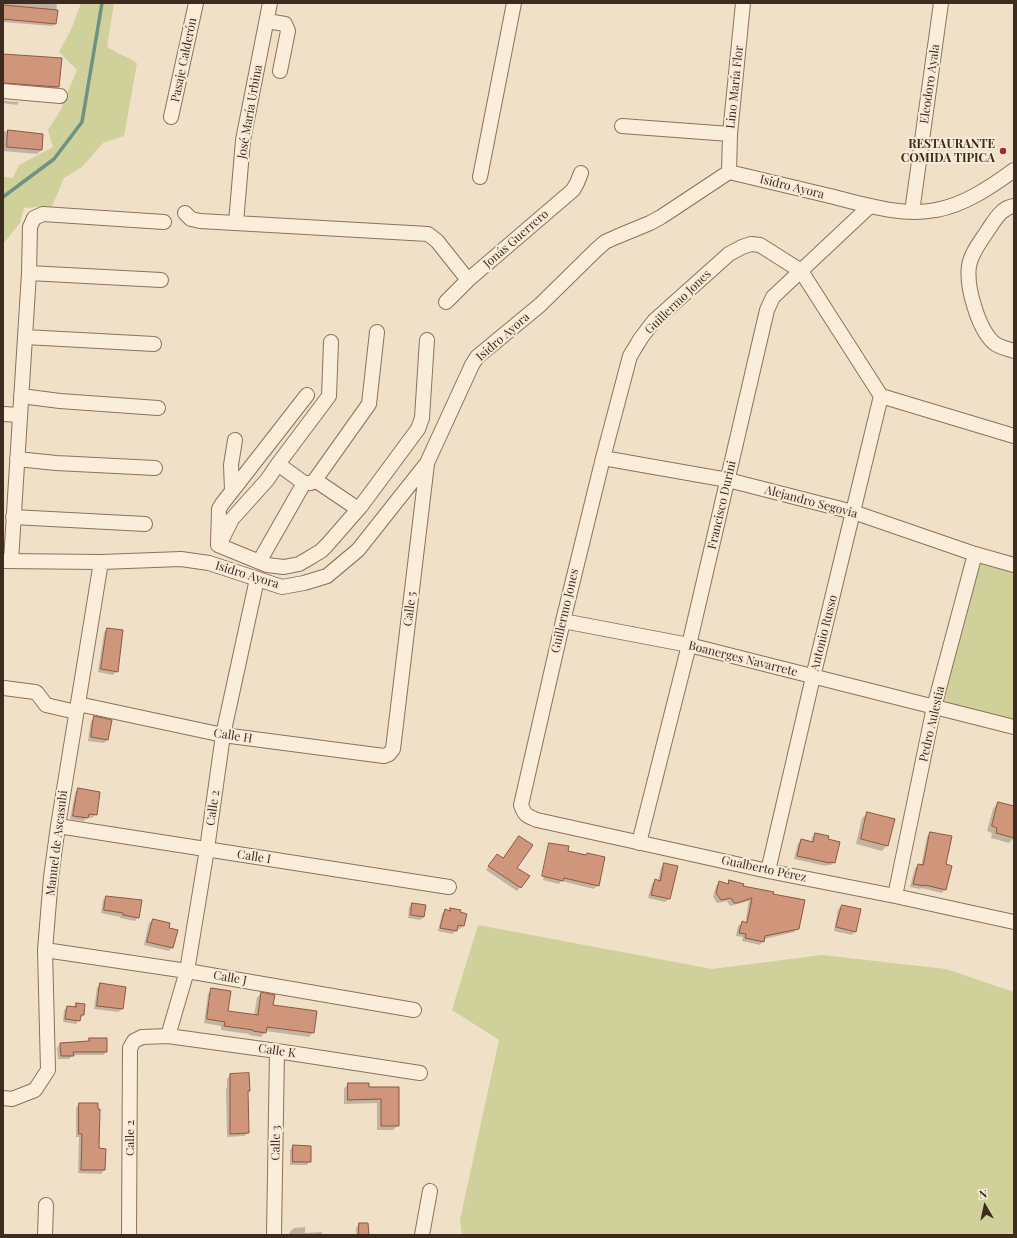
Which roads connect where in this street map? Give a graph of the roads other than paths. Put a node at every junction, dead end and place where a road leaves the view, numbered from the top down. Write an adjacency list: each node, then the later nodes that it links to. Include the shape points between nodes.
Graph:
1 (196, 3): 10 (street, Pasaje Calderón)
2 (270, 3): 6 (street, José María Urbina)
3 (514, 3): 16 (street)
4 (743, 3): 12 (street, Lino María Flor)
5 (941, 3): 19 (street, Eleodoro Ayala)
6 (267, 21): 7 (street, via 285,24 288,31); 22 (street, José María Urbina, via 243,140)
7 (280, 71)
8 (3, 91): 9 (street)
9 (60, 96)
10 (172, 117)
11 (622, 126): 12 (street)
12 (730, 134): 14 (street, Lino María Flor)
13 (1014, 170): 19 (street, Isidro Ayora, via 987,189 953,205)
14 (729, 172): 17 (street, Isidro Ayora); 44 (street, Isidro Ayora, via 661,217 605,242 540,306 477,357)
15 (581, 174): 26 (street, Jonás Guerrero, via 573,190)
16 (480, 177)
17 (870, 206): 19 (street, Isidro Ayora); 23 (street, Francisco Durini)
18 (1014, 206): 33 (street, via 998,215 976,250 970,265 969,282 977,317 985,334 995,344)
19 (912, 212)
20 (185, 213): 22 (street, via 191,219 200,221)
21 (164, 222): 24 (street, via 43,214 34,218 30,227)
22 (236, 223): 26 (street, via 428,234 437,241)
23 (801, 271): 36 (street, Guillermo Jones); 42 (street, Guillermo Jones, via 760,245 742,247 729,254 654,322 630,356); 47 (street, Francisco Durini, via 773,298 767,310)
24 (29, 273): 25 (street); 29 (street)
25 (161, 280)
26 (468, 280): 27 (street, Jonás Guerrero)
27 (446, 302)
28 (376, 332): 48 (street, via 369,404)
29 (25, 337): 32 (street); 35 (street)
30 (427, 340): 50 (street, via 420,425)
31 (331, 342): 45 (street, via 329,396)
32 (154, 344)
33 (1014, 351)
34 (307, 395): 49 (street)
35 (21, 396): 37 (street); 39 (street)
36 (881, 396): 40 (street); 51 (street, Antonio Russo)
37 (158, 408)
38 (3, 414): 39 (street)
39 (19, 415): 43 (street)
40 (1014, 436)
41 (235, 440): 49 (street, via 231,465)
42 (603, 458): 47 (street, Alejandro Segovia); 62 (street, Guillermo Jones)
43 (17, 459): 46 (street); 52 (street)
44 (427, 463): 61 (street, Isidro Ayora, via 358,550 327,576 282,587); 70 (street, Calle 5, via 393,749)
45 (278, 464): 48 (street); 54 (street, via 232,519)
46 (154, 468)
47 (728, 480): 51 (street, Alejandro Segovia); 63 (street, Francisco Durini)
48 (309, 482): 50 (street); 59 (street)
49 (232, 490): 54 (street, via 219,508)
50 (358, 509): 59 (street, via 327,545 299,564 276,567)
51 (853, 512): 55 (street, Alejandro Segovia); 64 (street, Antonio Russo)
52 (13, 517): 53 (street); 56 (street)
53 (145, 524)
54 (218, 545): 58 (street); 59 (street)
55 (975, 554): 60 (street, Alejandro Segovia); 66 (street, Pedro Aulestia)
56 (7, 561): 57 (street, Isidro Ayora)
57 (101, 562): 58 (street, Isidro Ayora, via 181,559); 67 (street, Manuel de Ascasubi)
58 (209, 562): 61 (street, Isidro Ayora)
59 (259, 562)
60 (1014, 565)
61 (257, 579): 69 (street, Calle 2)
62 (563, 621): 63 (street, Boanerges Navarrete); 71 (street, Guillermo Jones)
63 (689, 644): 64 (street, Boanerges Navarrete); 73 (street, Francisco Durini)
64 (813, 677): 66 (street, Boanerges Navarrete); 75 (street, Antonio Russo)
65 (4, 688): 67 (street, Calle H, via 35,692 46,705)
66 (934, 707): 68 (street, Boanerges Navarrete); 77 (street, Pedro Aulestia)
67 (77, 708): 69 (street, Calle H); 72 (street, Manuel de Ascasubi)
68 (1014, 727)
69 (223, 735): 70 (street, Calle H, via 384,756); 74 (street, Calle 2)
70 (390, 754)
71 (521, 805): 73 (street, Gualberto Pérez, via 527,816 537,820)
72 (58, 826): 74 (street, Calle I); 79 (street, Manuel de Ascasubi)
73 (639, 843): 75 (street, Gualberto Pérez)
74 (207, 849): 76 (street, Calle I); 80 (street, Calle 2)
75 (768, 871): 77 (street, Gualberto Pérez)
76 (449, 888)
77 (895, 896): 78 (street, Gualberto Pérez)
78 (1014, 921)
79 (45, 950): 80 (street, Calle J); 86 (street, Manuel de Ascasubi, via 48,1070 35,1090 12,1099)
80 (187, 971): 81 (street, Calle J); 82 (street, Calle 2)
81 (414, 1010)
82 (168, 1036): 83 (street, Calle K, via 142,1037); 84 (street, Calle K)
83 (134, 1041): 90 (street, Calle 2, via 130,1048)
84 (277, 1051): 85 (street, Calle K); 91 (street, Calle 3)
85 (420, 1073)
86 (3, 1098)
87 (430, 1191): 92 (street)
88 (46, 1205): 89 (street)
89 (46, 1235)
90 (129, 1235)
91 (274, 1235)
92 (422, 1235)

